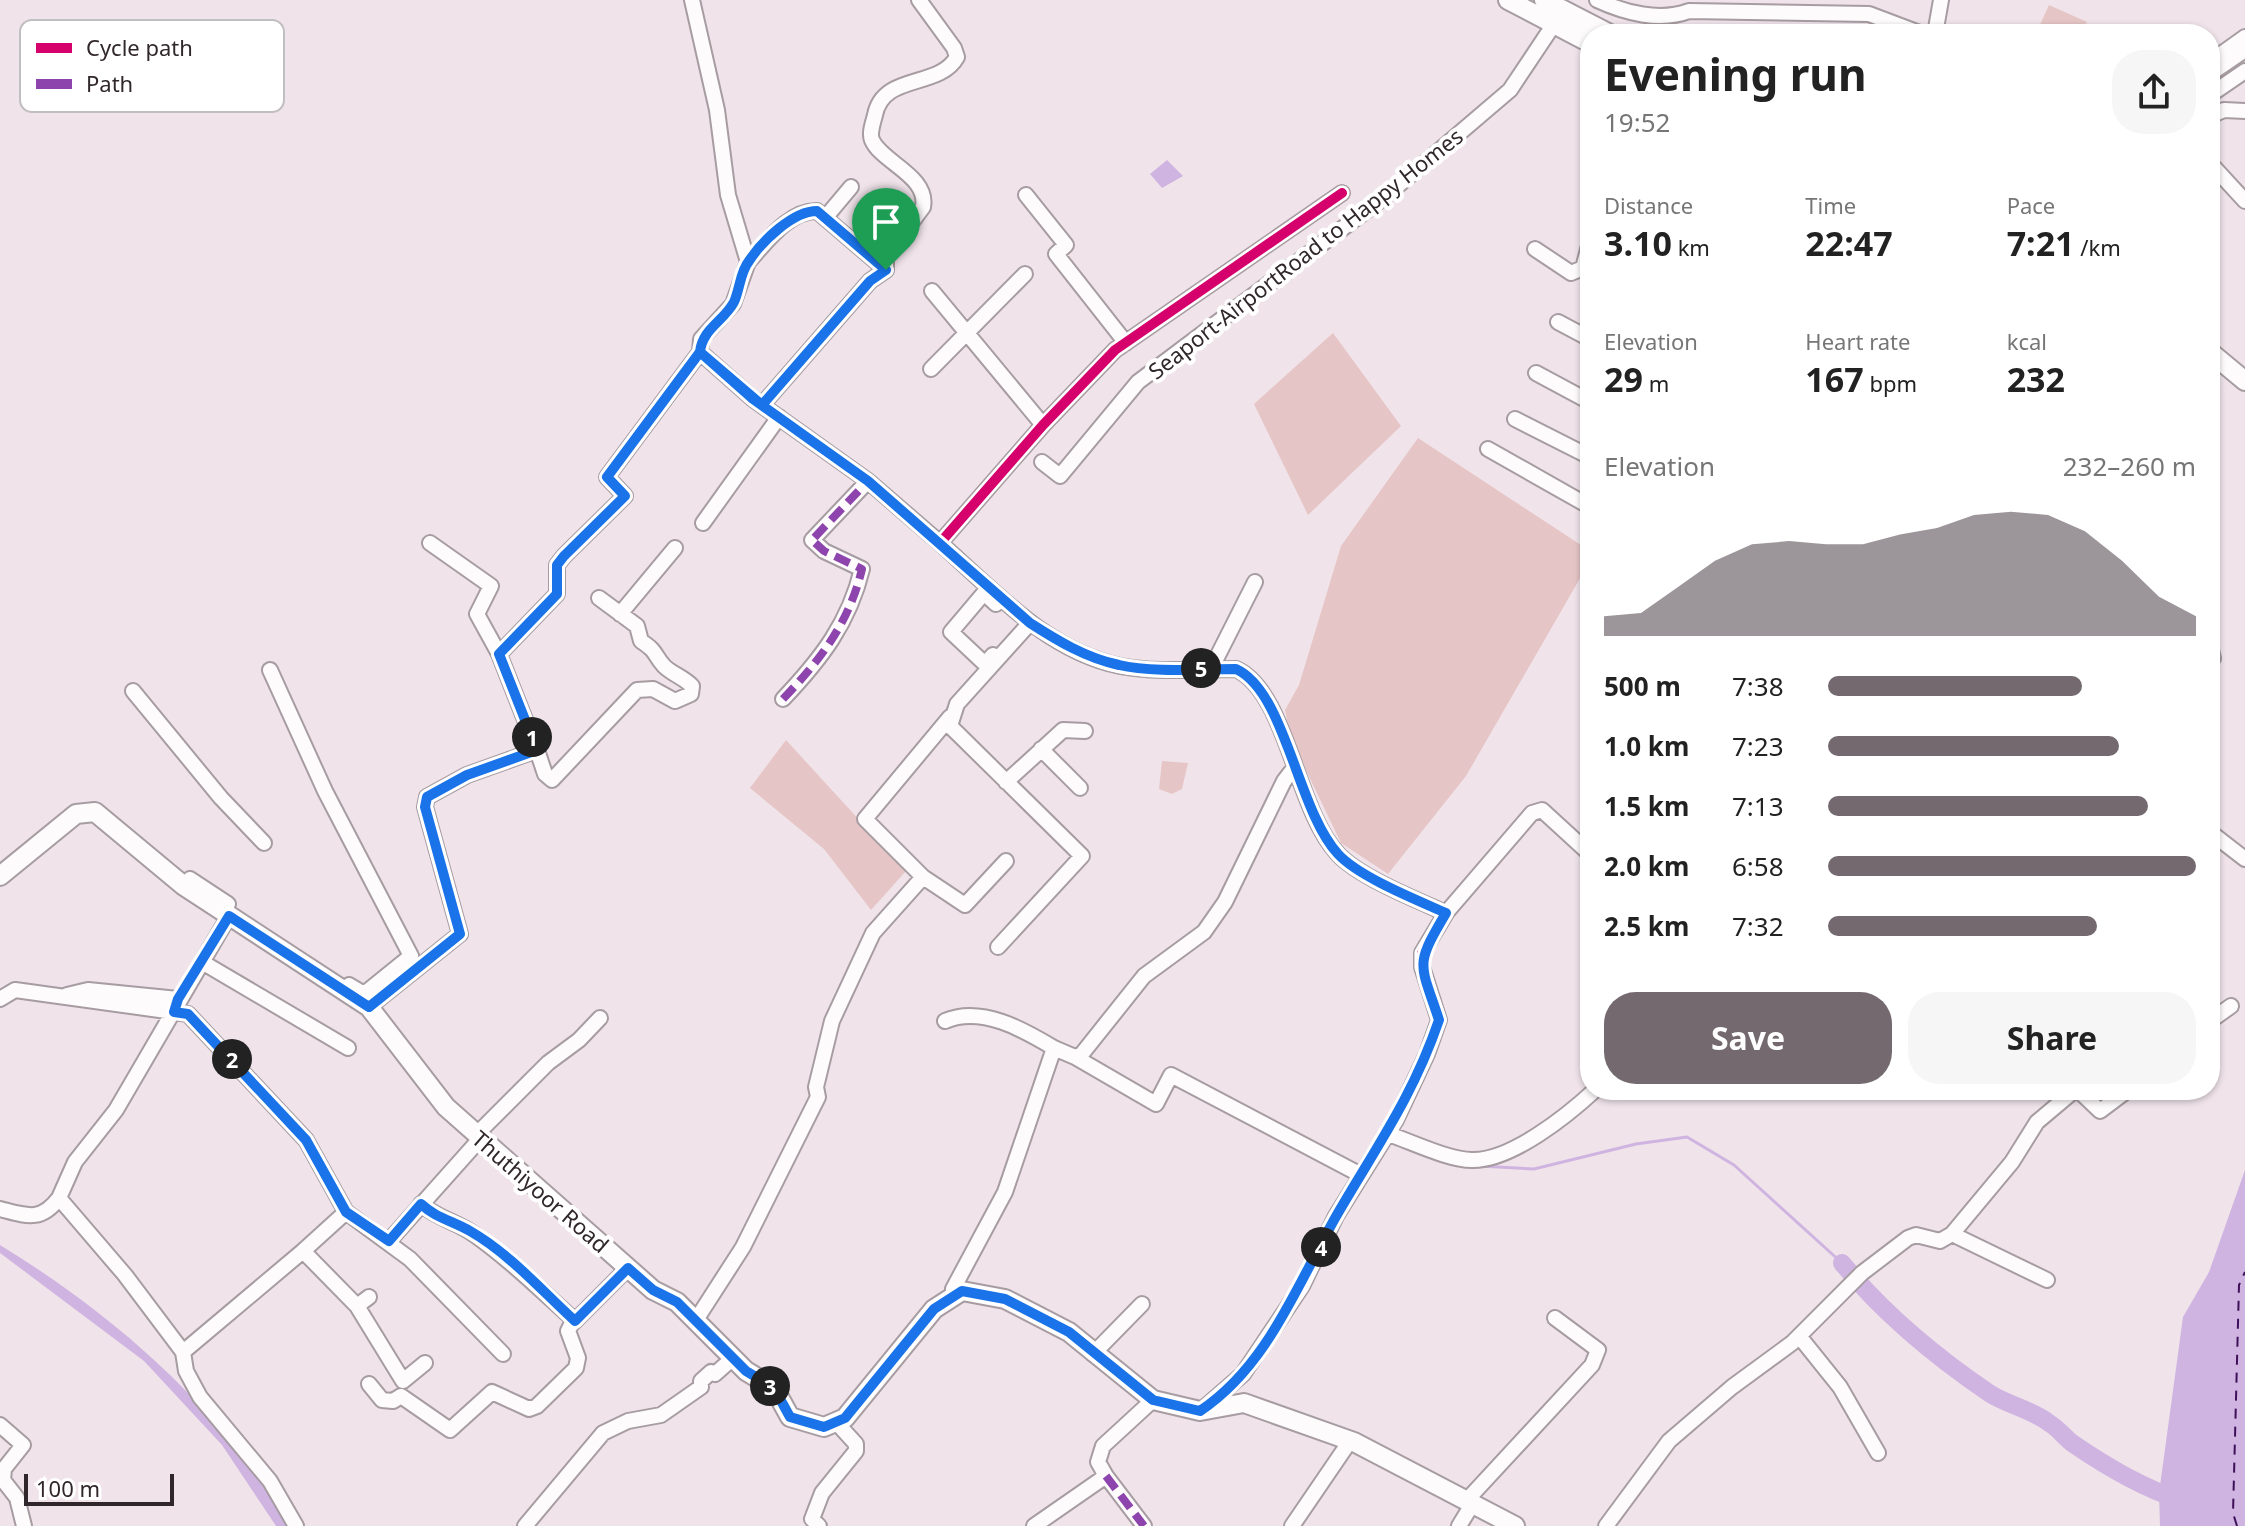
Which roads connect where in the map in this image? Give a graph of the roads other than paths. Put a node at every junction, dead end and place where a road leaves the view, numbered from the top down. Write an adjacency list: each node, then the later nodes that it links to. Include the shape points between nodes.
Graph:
1 (692, 0): 29 (street, via 717,110 728,195)
2 (919, 0): 31 (street, via 957,57 931,75 897,86 877,102 872,140 902,167 925,200 886,257)
3 (1508, 0): 8 (main road)
4 (1544, 0): 8 (main road)
5 (1597, 0): 7 (street, via 1661,16)
6 (1941, 0): 10 (street)
7 (1774, 6): 9 (street, via 1869,14)
8 (1558, 19): 11 (main road); 12 (main road); 50 (street, Seaport-AirportRoad to Happy Homes, via 1510,90 1445,148 1138,382 1060,476)
9 (1896, 24)
10 (1937, 24)
11 (1580, 25)
12 (1580, 36)
13 (2245, 37): 15 (street)
14 (2245, 50): 16 (street)
15 (2220, 55)
16 (2220, 67)
17 (2245, 71): 18 (street)
18 (2220, 88)
19 (2245, 111): 20 (street)
20 (2220, 112)
21 (2220, 174): 25 (street)
22 (851, 187): 26 (street)
23 (1342, 193): 37 (street)
24 (1026, 195): 37 (street, via 1066,245 1056,254)
25 (2245, 201)
26 (828, 214): 27 (street, via 878,252); 29 (street, via 806,211 789,220); 31 (street)
27 (904, 218)
28 (1535, 249): 30 (street, via 1571,273)
29 (748, 262): 38 (street, via 733,304 701,339)
30 (1580, 269)
31 (886, 270): 44 (street, via 870,281)
32 (1025, 274): 36 (street)
33 (932, 291): 36 (street)
34 (1558, 322): 35 (street)
35 (1580, 334)
36 (968, 335): 40 (street); 47 (street)
37 (1126, 343): 47 (street)
38 (700, 352): 44 (street); 63 (street, via 607,477 625,496 564,556 557,565 557,594)
39 (2220, 360): 42 (main road)
40 (931, 369)
41 (1536, 373): 43 (street)
42 (2245, 381)
43 (1580, 397)
44 (762, 405): 45 (street)
45 (779, 417): 51 (street); 55 (street)
46 (1515, 419): 49 (street)
47 (1043, 425): 57 (street)
48 (1488, 449): 52 (street)
49 (1580, 452)
50 (1042, 462)
51 (868, 481): 57 (street); 67 (street, via 812,540 862,569 854,601 826,654)
52 (1580, 498)
53 (1580, 516): 54 (street)
54 (1578, 520)
55 (703, 523)
56 (430, 543): 63 (street, via 491,586 477,614)
57 (940, 543): 62 (street)
58 (675, 548): 61 (street)
59 (1255, 582): 64 (street)
60 (599, 598): 61 (street)
61 (620, 614): 71 (street, via 637,626 641,641 654,648 662,664 692,686 691,694 675,701 653,689 637,690 552,780)
62 (1025, 622): 62 (street, via 985,664 951,632 984,593); 64 (street, via 1085,655 1121,666); 68 (street)
63 (499, 654): 71 (street)
64 (1211, 669): 72 (street, via 1236,669 1263,691)
65 (270, 670): 82 (street, via 325,791 411,956 364,994 190,879)
66 (133, 691): 76 (street)
67 (783, 699)
68 (950, 717): 73 (street, via 950,726); 81 (street, via 865,819)
69 (1085, 731): 70 (street, via 1063,730)
70 (1041, 749): 73 (street); 74 (street)
71 (537, 750): 90 (street, via 467,775 427,797 425,807 460,934)
72 (1294, 768): 83 (street, via 1339,856); 96 (street, via 1204,932 1144,976)
73 (1006, 782): 85 (street, via 1082,856)
74 (1080, 788)
75 (2220, 840): 78 (street)
76 (264, 843)
77 (1580, 845): 83 (street, via 1542,810 1532,813)
78 (2245, 859)
79 (1006, 861): 81 (street, via 965,905)
80 (0, 876): 82 (main road, Thuthiyoor Road, via 76,814 95,812)
81 (923, 877): 116 (street, via 873,933 832,1021 818,1097 743,1247)
82 (184, 886): 84 (main road, Thuthiyoor Road)
83 (1446, 913): 102 (street, via 1422,953 1439,1020)
84 (229, 916): 86 (street); 90 (main road, Thuthiyoor Road)
85 (998, 947)
86 (202, 962): 88 (street); 94 (street)
87 (0, 999): 88 (street, via 15,990 55,998)
88 (176, 1006): 104 (street, via 116,1110 75,1162); 107 (street, via 306,1140)
89 (2231, 1006): 91 (street)
90 (369, 1007): 101 (main road, Thuthiyoor Road, via 446,1107)
91 (2220, 1014)
92 (600, 1018): 101 (street)
93 (945, 1021): 95 (street, via 955,1016 1002,1021)
94 (348, 1048)
95 (1054, 1048): 96 (street); 113 (street, via 1005,1192 953,1289)
96 (1075, 1057): 103 (street, via 1156,1104 1171,1075)
97 (1584, 1100): 102 (street, via 1566,1117 1496,1156 1464,1159)
98 (2064, 1100): 108 (street, via 2037,1122 2006,1170)
99 (2087, 1100): 100 (street, via 2100,1111)
100 (2115, 1100)
101 (478, 1137): 105 (street); 111 (main road, Thuthiyoor Road)
102 (1384, 1140): 103 (street)
103 (1361, 1175): 126 (street, via 1302,1286 1243,1374)
104 (59, 1198): 106 (street, via 49,1212 33,1218); 119 (street)
105 (421, 1204): 109 (street); 117 (street, via 496,1249)
106 (0, 1209)
107 (346, 1212): 109 (street); 110 (street)
108 (1952, 1234): 112 (street); 118 (street, via 1940,1241 1908,1238 1862,1273)
109 (389, 1241): 120 (street)
110 (303, 1251): 119 (street); 123 (street, via 363,1302 403,1381)
111 (628, 1268): 116 (main road, Thuthiyoor Road); 117 (street)
112 (2047, 1280)
113 (954, 1297): 121 (main road, via 962,1291 1005,1299 1069,1332); 127 (main road, via 934,1309 845,1418)
114 (1142, 1304): 121 (street)
115 (1555, 1318): 132 (street, via 1598,1350 1592,1365)
116 (696, 1320): 122 (main road, Thuthiyoor Road)
117 (575, 1321): 124 (street, via 568,1331 578,1358 576,1368 529,1409 492,1392 450,1430 401,1396 382,1400)
118 (1799, 1336): 130 (street, via 1840,1387); 142 (street, via 1669,1441)
119 (183, 1352): 135 (street, via 200,1397 270,1481)
120 (503, 1354)
121 (1093, 1354): 125 (main road)
122 (733, 1358): 127 (main road, Thuthiyoor Road, via 774,1388 790,1417 824,1427); 136 (street, via 661,1415 628,1421 603,1433)
123 (425, 1363)
124 (369, 1384)
125 (1153, 1400): 126 (main road); 131 (street, via 1103,1446 1098,1462)
126 (1200, 1411): 129 (main road, via 1244,1403)
127 (836, 1422): 133 (street, via 856,1451 822,1493)
128 (0, 1425): 134 (street, via 23,1445 4,1469 3,1480 17,1498)
129 (1350, 1441): 132 (main road); 139 (street)
130 (1878, 1453)
131 (1106, 1476): 137 (street); 138 (street)
132 (1470, 1502): 140 (street); 141 (main road)
133 (813, 1524)
134 (24, 1526)
135 (296, 1526)
136 (525, 1526)
137 (1034, 1526)
138 (1144, 1526)
139 (1292, 1526)
140 (1459, 1526)
141 (1515, 1526)
142 (1606, 1526)

